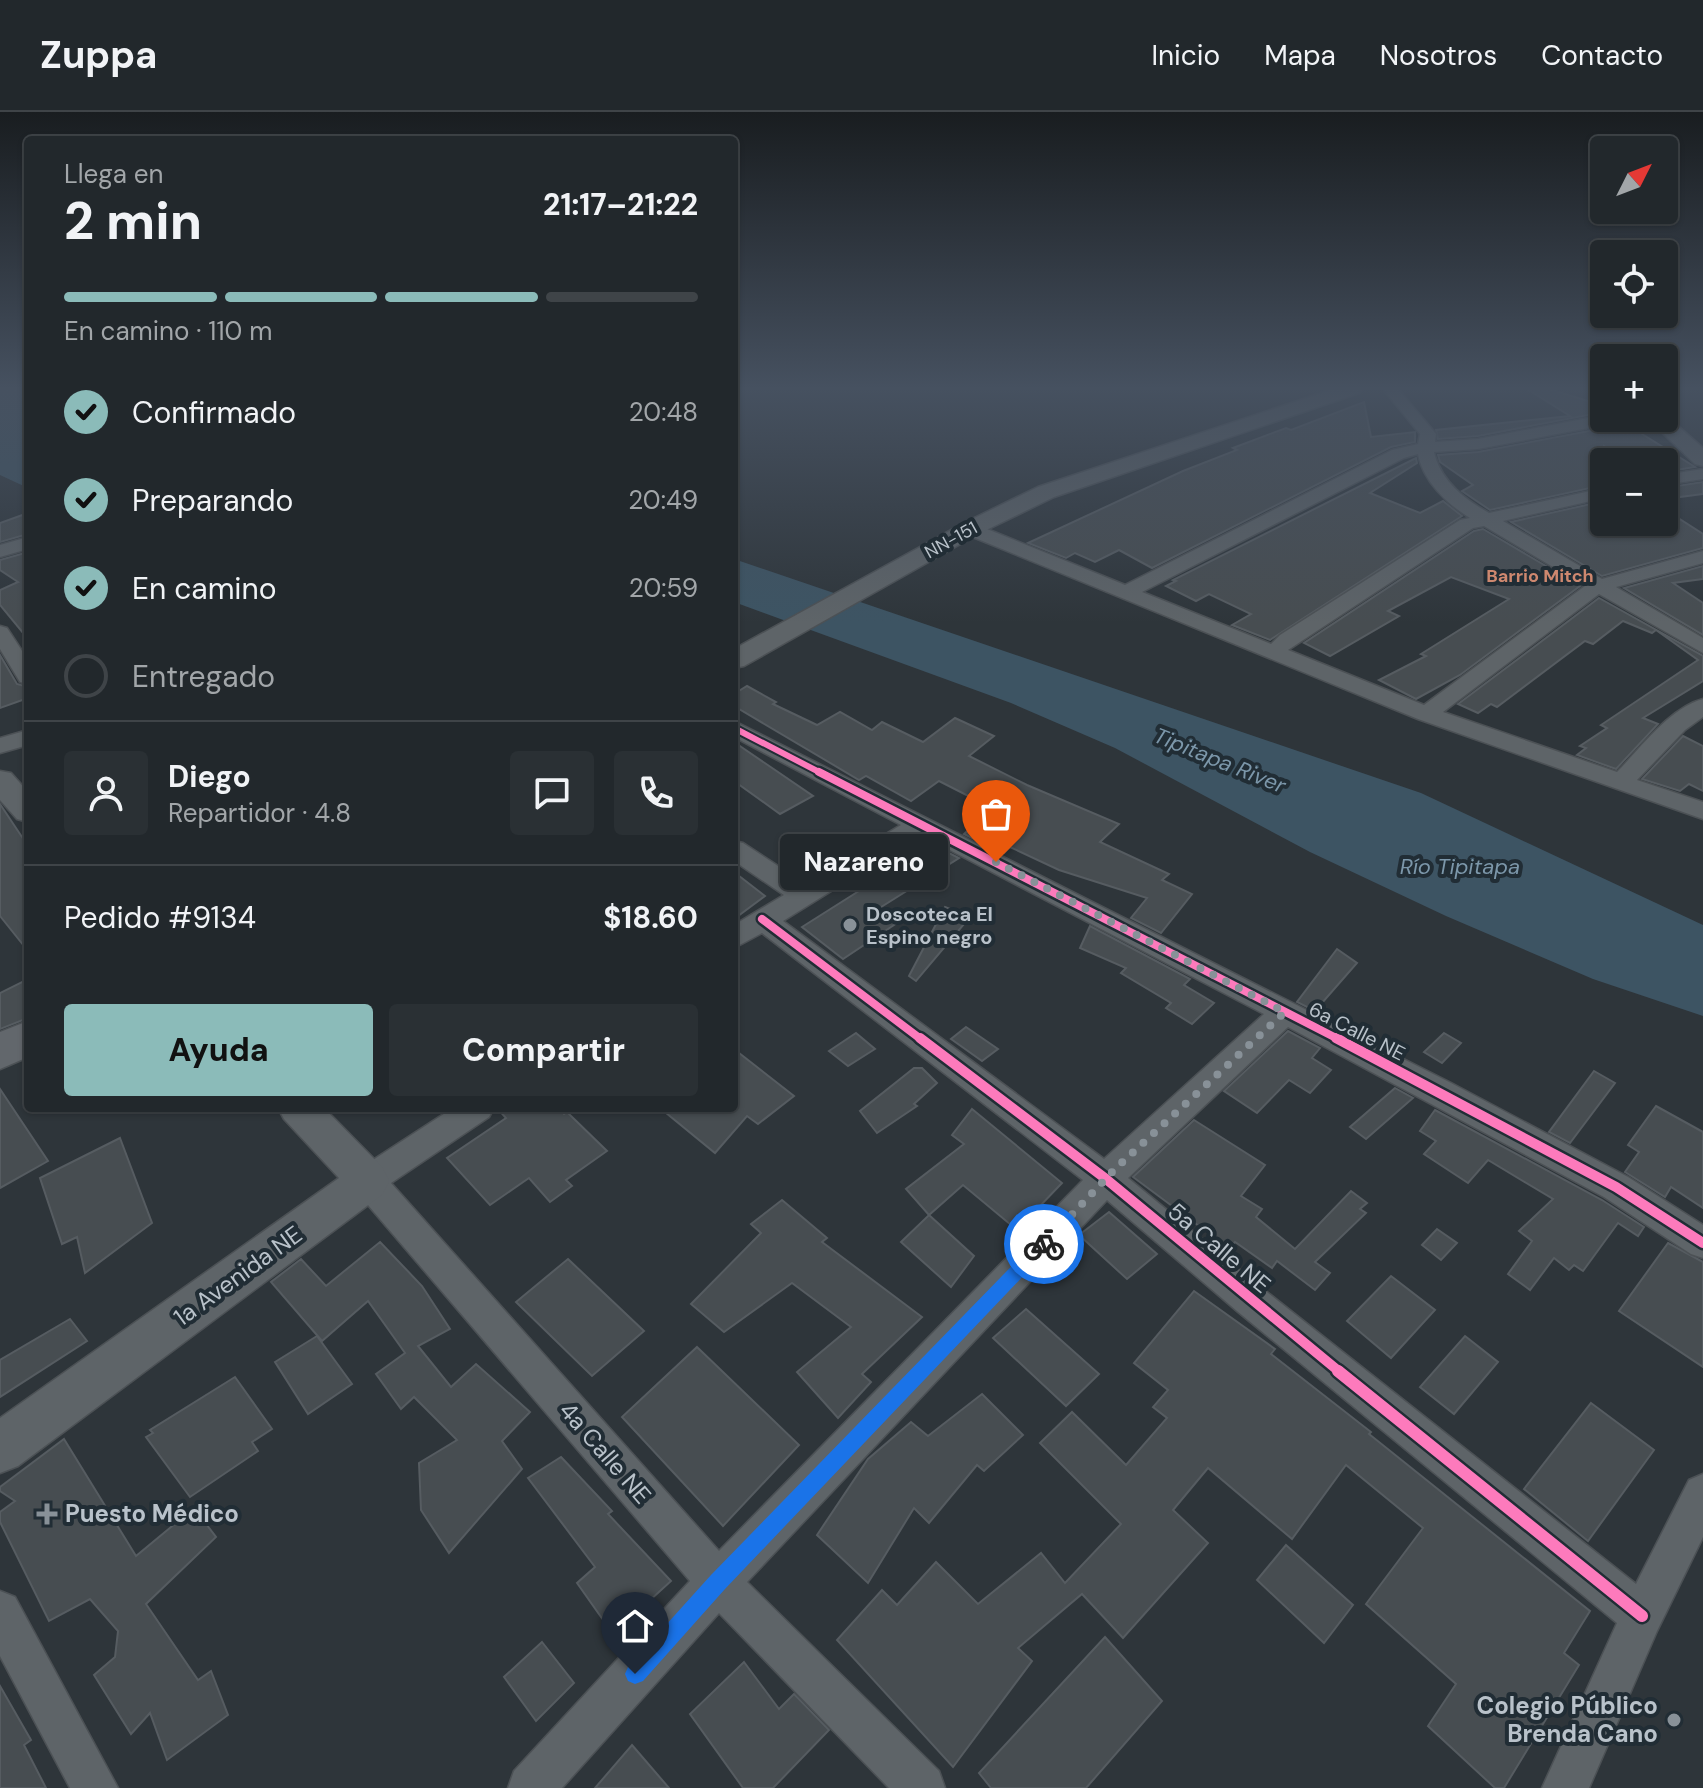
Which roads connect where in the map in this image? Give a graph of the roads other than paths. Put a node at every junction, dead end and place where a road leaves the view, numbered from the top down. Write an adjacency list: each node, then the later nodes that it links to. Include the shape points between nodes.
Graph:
1 (1120, 467): 8 (street, NN-151 / NN-151, via 1046,492)
2 (1372, 467): 13 (street)
3 (1429, 467): 7 (street, via 1445,489)
4 (1703, 474): 5 (street)
5 (1678, 478)
6 (1590, 496): 7 (street)
7 (1482, 519): 12 (street); 16 (street, via 1287,639)
8 (970, 529): 13 (street); 17 (street, NN-151 / NN-151)
9 (24, 544): 10 (street)
10 (0, 551)
11 (1703, 557): 12 (street)
12 (1598, 586): 15 (street); 20 (street)
13 (1128, 591): 16 (street)
14 (0, 632): 18 (street)
15 (1702, 646)
16 (1273, 654): 20 (street)
17 (738, 658)
18 (24, 671)
19 (1703, 706): 25 (street)
20 (1426, 714): 25 (street)
21 (738, 730): 28 (street, 6a Calle NE)
22 (24, 738): 23 (street)
23 (0, 746)
24 (0, 780): 26 (street)
25 (1620, 783): 27 (street)
26 (24, 807)
27 (1703, 811)
28 (921, 824): 30 (street); 33 (street, 6a Calle NE)
29 (738, 852): 30 (street)
30 (802, 895): 31 (street)
31 (762, 919): 32 (street); 38 (street, 5a Calle NE)
32 (738, 935)
33 (1285, 1012): 38 (street); 40 (street, 6a Calle NE, via 1585,1170)
34 (24, 1039): 35 (main road)
35 (0, 1052)
36 (302, 1112): 39 (street, 4a Calle NE)
37 (472, 1112): 39 (street, 1a Avenida NE)
38 (1106, 1179): 43 (street); 45 (street, 5a Calle NE)
39 (368, 1181): 41 (street, 1a Avenida NE); 43 (street, 4a Calle NE)
40 (1703, 1243)
41 (0, 1448)
42 (1703, 1494): 45 (street)
43 (718, 1582): 47 (street); 48 (street, 4a Calle NE)
44 (0, 1612): 46 (street)
45 (1642, 1616): 49 (street)
46 (95, 1788)
47 (531, 1788)
48 (922, 1788)
49 (1565, 1788)

